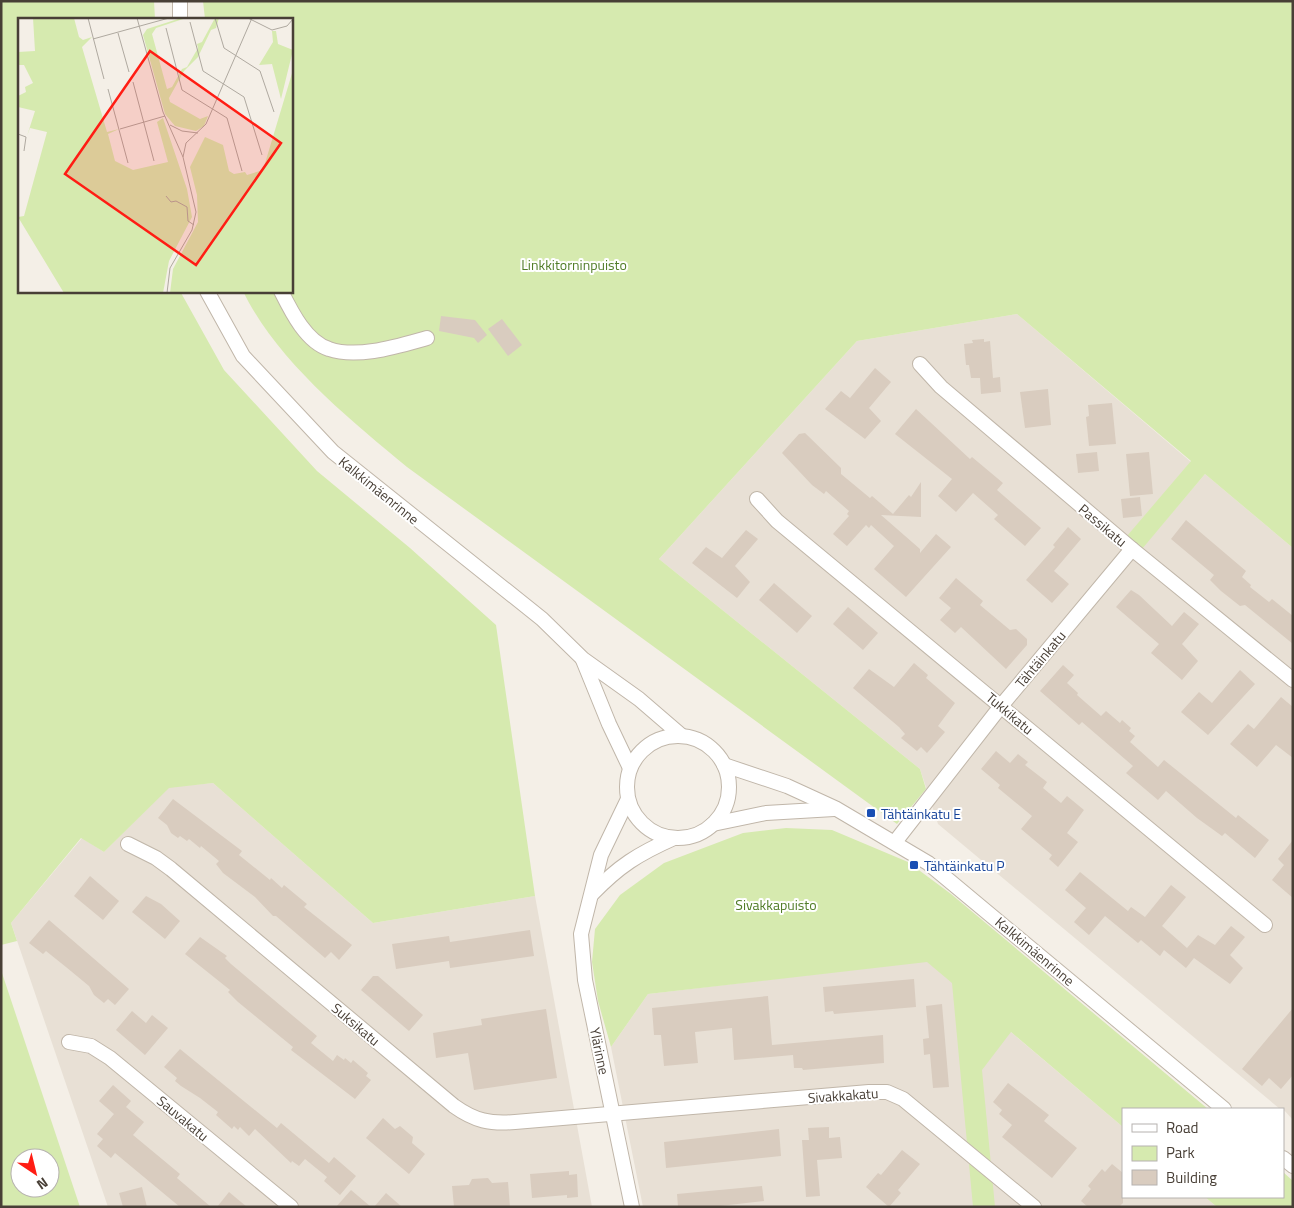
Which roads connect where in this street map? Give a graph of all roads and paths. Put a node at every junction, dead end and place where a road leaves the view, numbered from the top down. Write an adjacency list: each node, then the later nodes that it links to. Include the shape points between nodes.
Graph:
1 (180, 1): 2 (street)
2 (180, 18)
3 (209, 292): 9 (street, Kalkkimäenrinne, via 243,356 333,452 542,619)
4 (282, 292): 5 (street, via 294,317 328,349 369,353)
5 (426, 338)
6 (920, 364): 8 (street, Passikatu, via 941,387)
7 (756, 499): 11 (street, Tukkikatu, via 777,521)
8 (1132, 549): 10 (street, Passikatu); 11 (street, Tähtäinkatu)
9 (583, 659): 12 (street, Kalkkimäenrinne, via 639,699); 14 (street, Kalkkimäenrinne)
10 (1293, 680)
11 (1001, 706): 19 (street, Tähtäinkatu); 22 (street, Tukkikatu)
12 (682, 736): 13 (street, via 711,748); 14 (street, via 651,744 635,758)
13 (724, 765): 16 (street, Kalkkimäenrinne, via 787,786); 17 (street, via 728,796 725,807)
14 (630, 768): 15 (street)
15 (628, 799): 18 (street, via 644,826); 21 (street, Ylärinne, via 601,855)
16 (835, 808): 17 (street, via 766,813); 19 (street, Kalkkimäenrinne)
17 (713, 824): 18 (street, via 695,835)
18 (674, 838): 21 (street, Ylärinne, via 640,853 610,875)
19 (896, 842): 24 (street, Kalkkimäenrinne, via 951,881)
20 (128, 844): 25 (street, Suksikatu, via 171,869 466,1115 494,1124)
21 (592, 895): 25 (street, Ylärinne, via 581,934 583,961)
22 (1265, 925)
23 (69, 1042): 26 (street, Sauvakatu, via 91,1046 110,1058)
24 (1223, 1108)
25 (613, 1114): 27 (street, Ylärinne); 28 (street, Sivakkakatu, via 887,1092 914,1107)
26 (291, 1207)
27 (632, 1207)
28 (1034, 1207)

